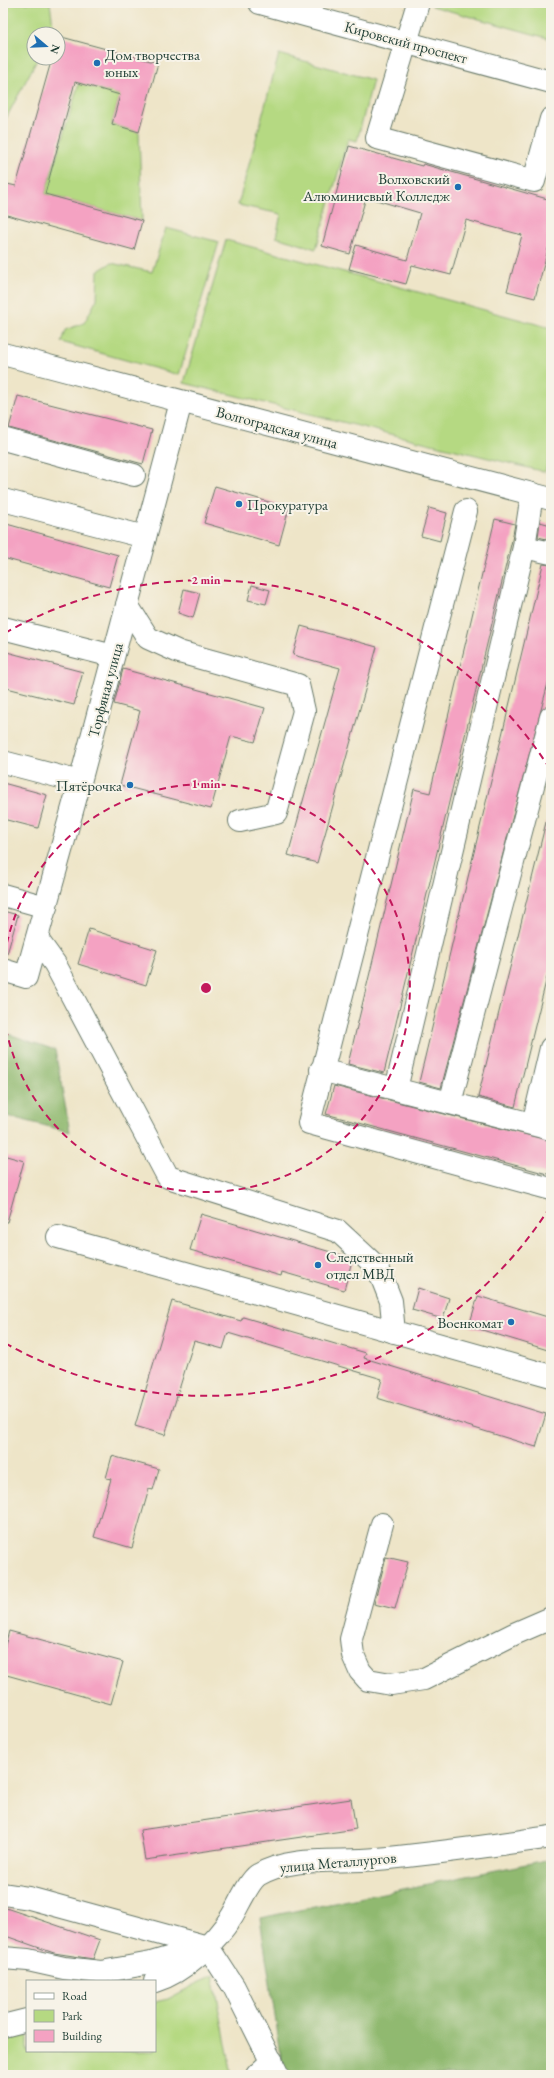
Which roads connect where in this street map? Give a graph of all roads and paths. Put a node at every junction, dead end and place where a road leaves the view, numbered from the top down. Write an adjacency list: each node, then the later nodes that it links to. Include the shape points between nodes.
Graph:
1 (260, 3): 3 (street, Кировский проспект)
2 (418, 3): 3 (street)
3 (408, 42): 4 (street, Кировский проспект); 5 (street, via 392,85 377,138 534,181)
4 (551, 82)
5 (551, 119)
6 (4, 360): 7 (street, Волгоградская улица)
7 (181, 402): 10 (street, Волгоградская улица); 13 (street, Торфяная улица)
8 (3, 439): 9 (street)
9 (134, 475)
10 (541, 496): 14 (street)
11 (3, 500): 13 (street)
12 (466, 511): 28 (street)
13 (145, 537): 16 (street, Торфяная улица)
14 (524, 546): 15 (street); 29 (street)
15 (551, 554)
16 (127, 605): 18 (street, Торфяная улица); 22 (street, via 148,638 179,652 298,685 304,711 276,813)
17 (3, 628): 18 (street)
18 (113, 656): 21 (street, Торфяная улица)
19 (551, 717): 30 (street)
20 (3, 762): 21 (street)
21 (80, 782): 24 (street, Торфяная улица)
22 (240, 821)
23 (3, 895): 24 (street)
24 (46, 907): 25 (street, Торфяная улица)
25 (37, 939): 26 (street, Торфяная улица, via 26,977); 34 (street, via 55,964 168,1177 338,1231 378,1268 392,1301)
26 (3, 970)
27 (551, 1048): 31 (street)
28 (321, 1070): 29 (street); 32 (street, via 309,1123)
29 (396, 1089): 30 (street)
30 (450, 1103): 31 (street)
31 (542, 1127)
32 (551, 1189)
33 (58, 1237): 34 (street)
34 (394, 1332): 35 (street)
35 (551, 1376)
36 (382, 1524): 37 (street, via 351,1639 353,1655 360,1671 368,1680 391,1684 424,1679)
37 (551, 1618)
38 (551, 1837): 40 (street, улица Металлургов, via 376,1859 276,1866 256,1876 231,1917)
39 (3, 1894): 40 (street, via 37,1900)
40 (208, 1947): 41 (street, via 151,1963 101,1972); 42 (street, улица Металлургов, via 166,1978); 45 (street, via 234,1987)
41 (3, 1958)
42 (156, 1981)
43 (26, 2020): 44 (street)
44 (3, 2026)
45 (269, 2070)

